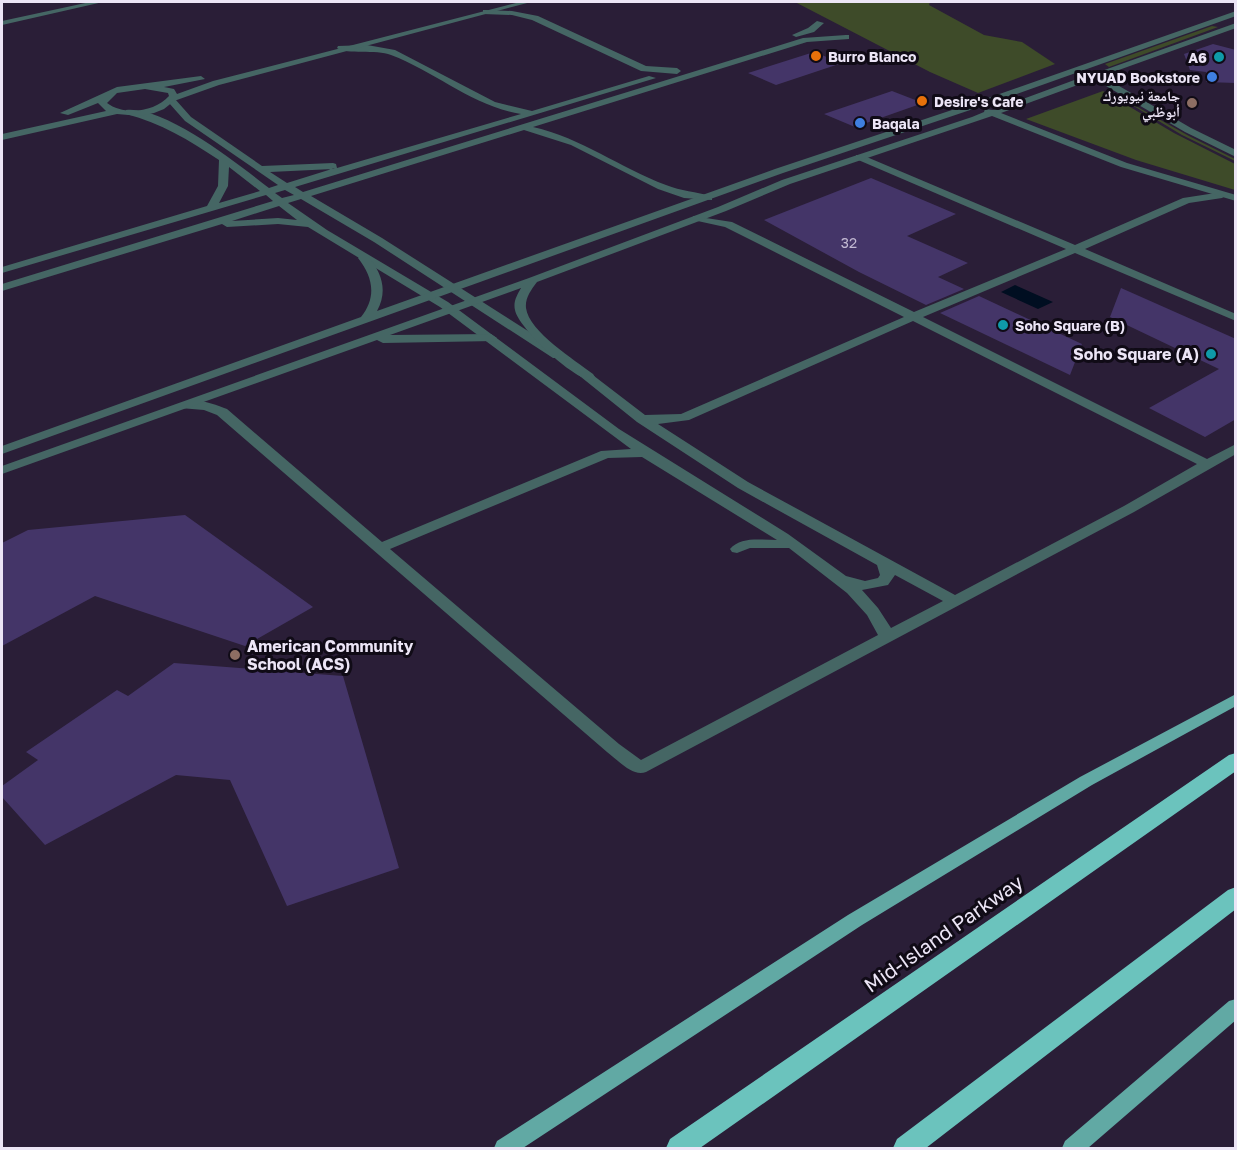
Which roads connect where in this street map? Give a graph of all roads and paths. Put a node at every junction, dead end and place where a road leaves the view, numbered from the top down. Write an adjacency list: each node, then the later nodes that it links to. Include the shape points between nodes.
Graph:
1 (99, 2): 7 (street)
2 (500, 2): 19 (street, via 196,81)
3 (528, 2): 4 (street); 6 (street)
4 (486, 12): 6 (street); 10 (street)
5 (1236, 13): 14 (street)
6 (535, 18): 15 (street)
7 (2, 23)
8 (820, 23): 16 (street, via 806,32)
9 (1236, 25): 17 (street)
10 (402, 33): 12 (street); 13 (street, via 392,43)
11 (846, 37): 28 (street, via 806,40)
12 (341, 48): 13 (street); 21 (street, via 204,86)
13 (394, 53): 23 (street)
14 (1081, 68): 17 (street); 22 (street)
15 (644, 69): 16 (street); 18 (street)
16 (677, 71): 18 (street)
17 (1095, 76): 26 (street); 35 (street)
18 (650, 79): 25 (street)
19 (153, 86): 20 (street, via 120,89); 21 (street, via 174,93)
20 (104, 97): 24 (street, via 104,106); 30 (street, via 65,113)
21 (172, 100): 24 (street, via 155,109); 39 (street, via 188,119)
22 (974, 105): 26 (street); 27 (street)
23 (506, 110): 25 (street); 29 (street)
24 (125, 112): 33 (street); 37 (street, via 160,120)
25 (537, 112): 29 (street)
26 (991, 113): 36 (street); 42 (street, via 1083,150)
27 (930, 119): 34 (street); 36 (street, via 922,127 855,151)
28 (551, 120): 31 (street); 32 (street)
29 (505, 122): 38 (street)
30 (2, 129)
31 (521, 129): 32 (street); 40 (street)
32 (552, 133): 45 (street)
33 (2, 137)
34 (840, 149): 41 (street, via 839,158); 48 (street)
35 (1236, 154)
36 (859, 157): 41 (street); 60 (street)
37 (224, 160): 44 (street); 53 (street, via 223,186)
38 (357, 165): 39 (street); 43 (street)
39 (259, 169): 43 (street)
40 (383, 169): 46 (street); 56 (street, via 336,188 327,196 328,204)
41 (786, 182): 54 (street)
42 (1186, 184): 47 (street); 50 (street, via 1192,194)
43 (286, 186): 44 (street); 46 (street)
44 (267, 192): 51 (street); 53 (street)
45 (673, 193): 48 (street); 52 (street)
46 (298, 195): 51 (street); 56 (street)
47 (1222, 195): 49 (street); 50 (street)
48 (708, 198): 52 (street)
49 (1236, 198)
50 (1187, 200): 60 (street)
51 (279, 201): 58 (street); 59 (street)
52 (681, 207): 65 (street)
53 (211, 208): 62 (street)
54 (722, 209): 55 (street); 57 (street)
55 (697, 218): 57 (street); 63 (street)
56 (346, 219): 65 (street)
57 (728, 224): 69 (street)
58 (311, 225): 59 (street, via 290,221 245,222); 61 (street)
59 (169, 235): 64 (street)
60 (1074, 250): 69 (street); 70 (street)
61 (364, 258): 66 (street); 71 (street, via 375,272 378,288 374,308)
62 (2, 270)
63 (533, 280): 67 (street); 74 (street, via 519,307 527,326)
64 (2, 288)
65 (456, 288): 66 (street); 67 (street)
66 (431, 297): 68 (street); 71 (street)
67 (472, 301): 68 (street); 74 (street)
68 (450, 309): 72 (street); 73 (street)
69 (915, 316): 78 (street); 86 (street)
70 (1236, 318)
71 (364, 321): 83 (street)
72 (491, 338): 73 (street); 80 (street)
73 (362, 341): 75 (street)
74 (589, 377): 79 (street)
75 (227, 388): 76 (street); 77 (street, via 220,400)
76 (185, 405): 77 (street); 87 (street)
77 (222, 412): 90 (street)
78 (684, 417): 79 (street); 81 (street)
79 (642, 419): 81 (street)
80 (614, 432): 84 (street); 85 (street)
81 (675, 441): 91 (street, via 786,510)
82 (1236, 448): 86 (street)
83 (2, 450)
84 (646, 453): 85 (street); 88 (street)
85 (606, 454): 90 (street)
86 (1207, 464): 93 (street)
87 (2, 470)
88 (751, 519): 89 (street); 89 (street, via 752,527 742,546)
89 (791, 544): 92 (street)
90 (381, 548): 94 (street, via 640,768)
91 (883, 560): 92 (street, via 888,575 877,585 864,586); 93 (street)
92 (839, 578): 94 (street, via 878,618)
93 (954, 601): 94 (street)
94 (887, 637)
95 (1236, 699): 99 (main road, via 1077,786 874,908)
96 (1236, 760): 100 (highway, Mid-Island Parkway)
97 (1236, 896): 101 (highway)
98 (1236, 1007): 102 (main road)
99 (505, 1149)
100 (679, 1149)
101 (906, 1149)
102 (1072, 1149)

